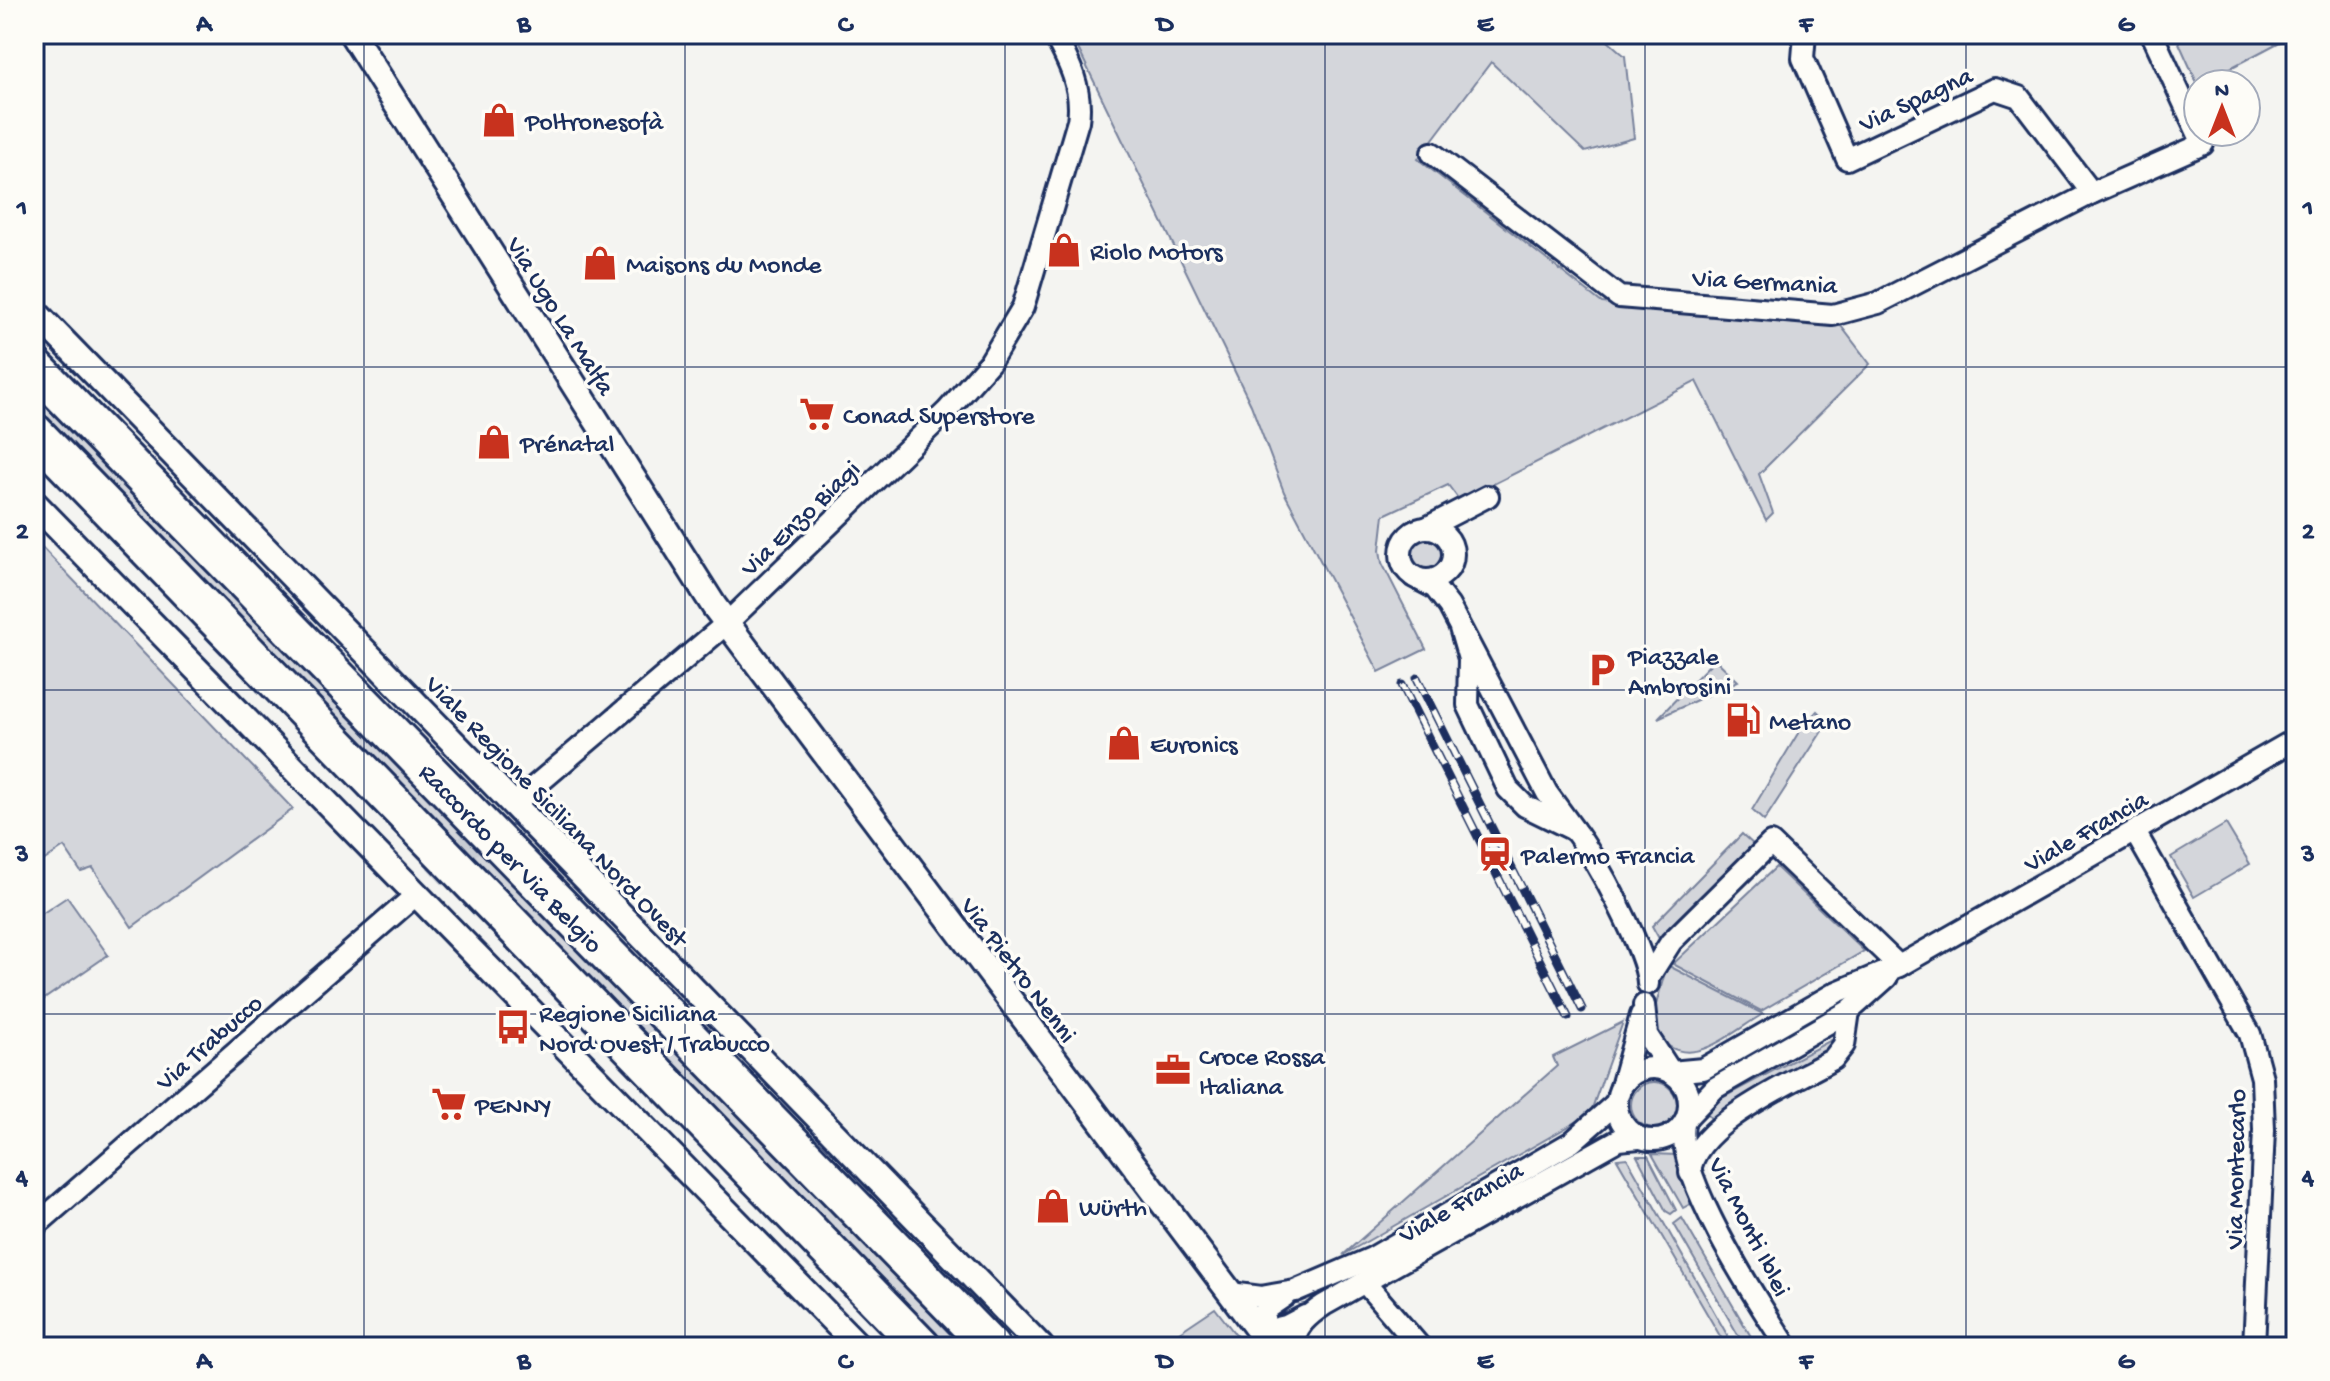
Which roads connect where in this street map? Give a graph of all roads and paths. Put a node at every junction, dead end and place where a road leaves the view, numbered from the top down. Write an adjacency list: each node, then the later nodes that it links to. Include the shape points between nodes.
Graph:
1 (352, 34): 18 (street, Via Ugo La Malfa)
2 (1054, 34): 18 (street, Via Enzo Biagi, via 1069,62 1080,107 1023,307 990,362 947,411)
3 (1805, 34): 6 (street, Via Spagna, via 1803,58 1847,159 1995,89 2019,97)
4 (2152, 34): 6 (street, Via Germania, via 2203,144)
5 (1432, 153): 6 (street, Via Germania, via 1619,297 1833,315 1878,303)
6 (2092, 193)
7 (34, 311): 21 (street, Viale Regione Siciliana Nord Ovest)
8 (34, 366): 43 (highway, Raccordo per Via Belgio)
9 (34, 432): 42 (highway, Raccordo per Via Belgio)
10 (1488, 496): 12 (street)
11 (34, 503): 25 (street)
12 (1465, 507): 13 (street); 14 (street, via 1450,522)
13 (1426, 528): 14 (street); 16 (street, via 1410,533 1401,547 1403,564)
14 (1447, 537): 15 (street, via 1453,550)
15 (1451, 565): 16 (street, via 1439,577); 17 (street)
16 (1414, 577): 17 (street, via 1435,588)
17 (1449, 606): 19 (street)
18 (726, 624): 21 (street, Via Enzo Biagi); 38 (street, Via Pietro Nenni)
19 (1460, 628): 22 (street, via 1547,793); 22 (street, via 1469,659 1468,705 1508,789 1525,806)
20 (2296, 739): 23 (street, Viale Francia)
21 (508, 810): 44 (street, Viale Regione Siciliana Nord Ovest)
22 (1574, 830): 27 (street, via 1593,858)
23 (2135, 832): 26 (street, Viale Francia); 48 (street, Via Montecarlo, via 2250,1034 2262,1078)
24 (435, 877): 25 (street)
25 (417, 894): 35 (street, Via Trabucco); 41 (street)
26 (1899, 966): 27 (street, via 1771,843 1671,942); 29 (street, Viale Francia); 30 (street, Viale Francia, via 1837,992 1703,1069)
27 (1648, 978): 28 (street)
28 (1644, 1005): 30 (street, via 1647,1035); 31 (street)
29 (1849, 1011): 32 (street, Viale Francia, via 1715,1088); 34 (street, via 1844,1045 1833,1059 1715,1127 1693,1158)
30 (1671, 1072): 31 (street, via 1642,1069); 32 (street, via 1687,1091)
31 (1618, 1095): 33 (street, via 1625,1127); 37 (street, Viale Francia, via 1588,1131 1541,1160 1372,1258)
32 (1686, 1121): 33 (street, via 1659,1140); 34 (street, Via Monti Iblei, via 1684,1148)
33 (1639, 1138): 36 (street, Viale Francia, via 1609,1145)
34 (1690, 1173): 47 (street, Via Monti Iblei)
35 (34, 1227)
36 (1366, 1284): 39 (street, Viale Francia); 46 (street)
37 (1295, 1291): 38 (street, Viale Francia, via 1261,1297); 40 (street, Viale Francia, via 1266,1309)
38 (1230, 1293): 40 (street, Via Pietro Nenni)
39 (1309, 1315): 40 (street, Viale Francia); 45 (street, via 1297,1329)
40 (1265, 1339)
41 (859, 1347)
42 (922, 1347)
43 (991, 1347)
44 (1041, 1347)
45 (1292, 1347)
46 (1420, 1347)
47 (1787, 1347)
48 (2254, 1347)

